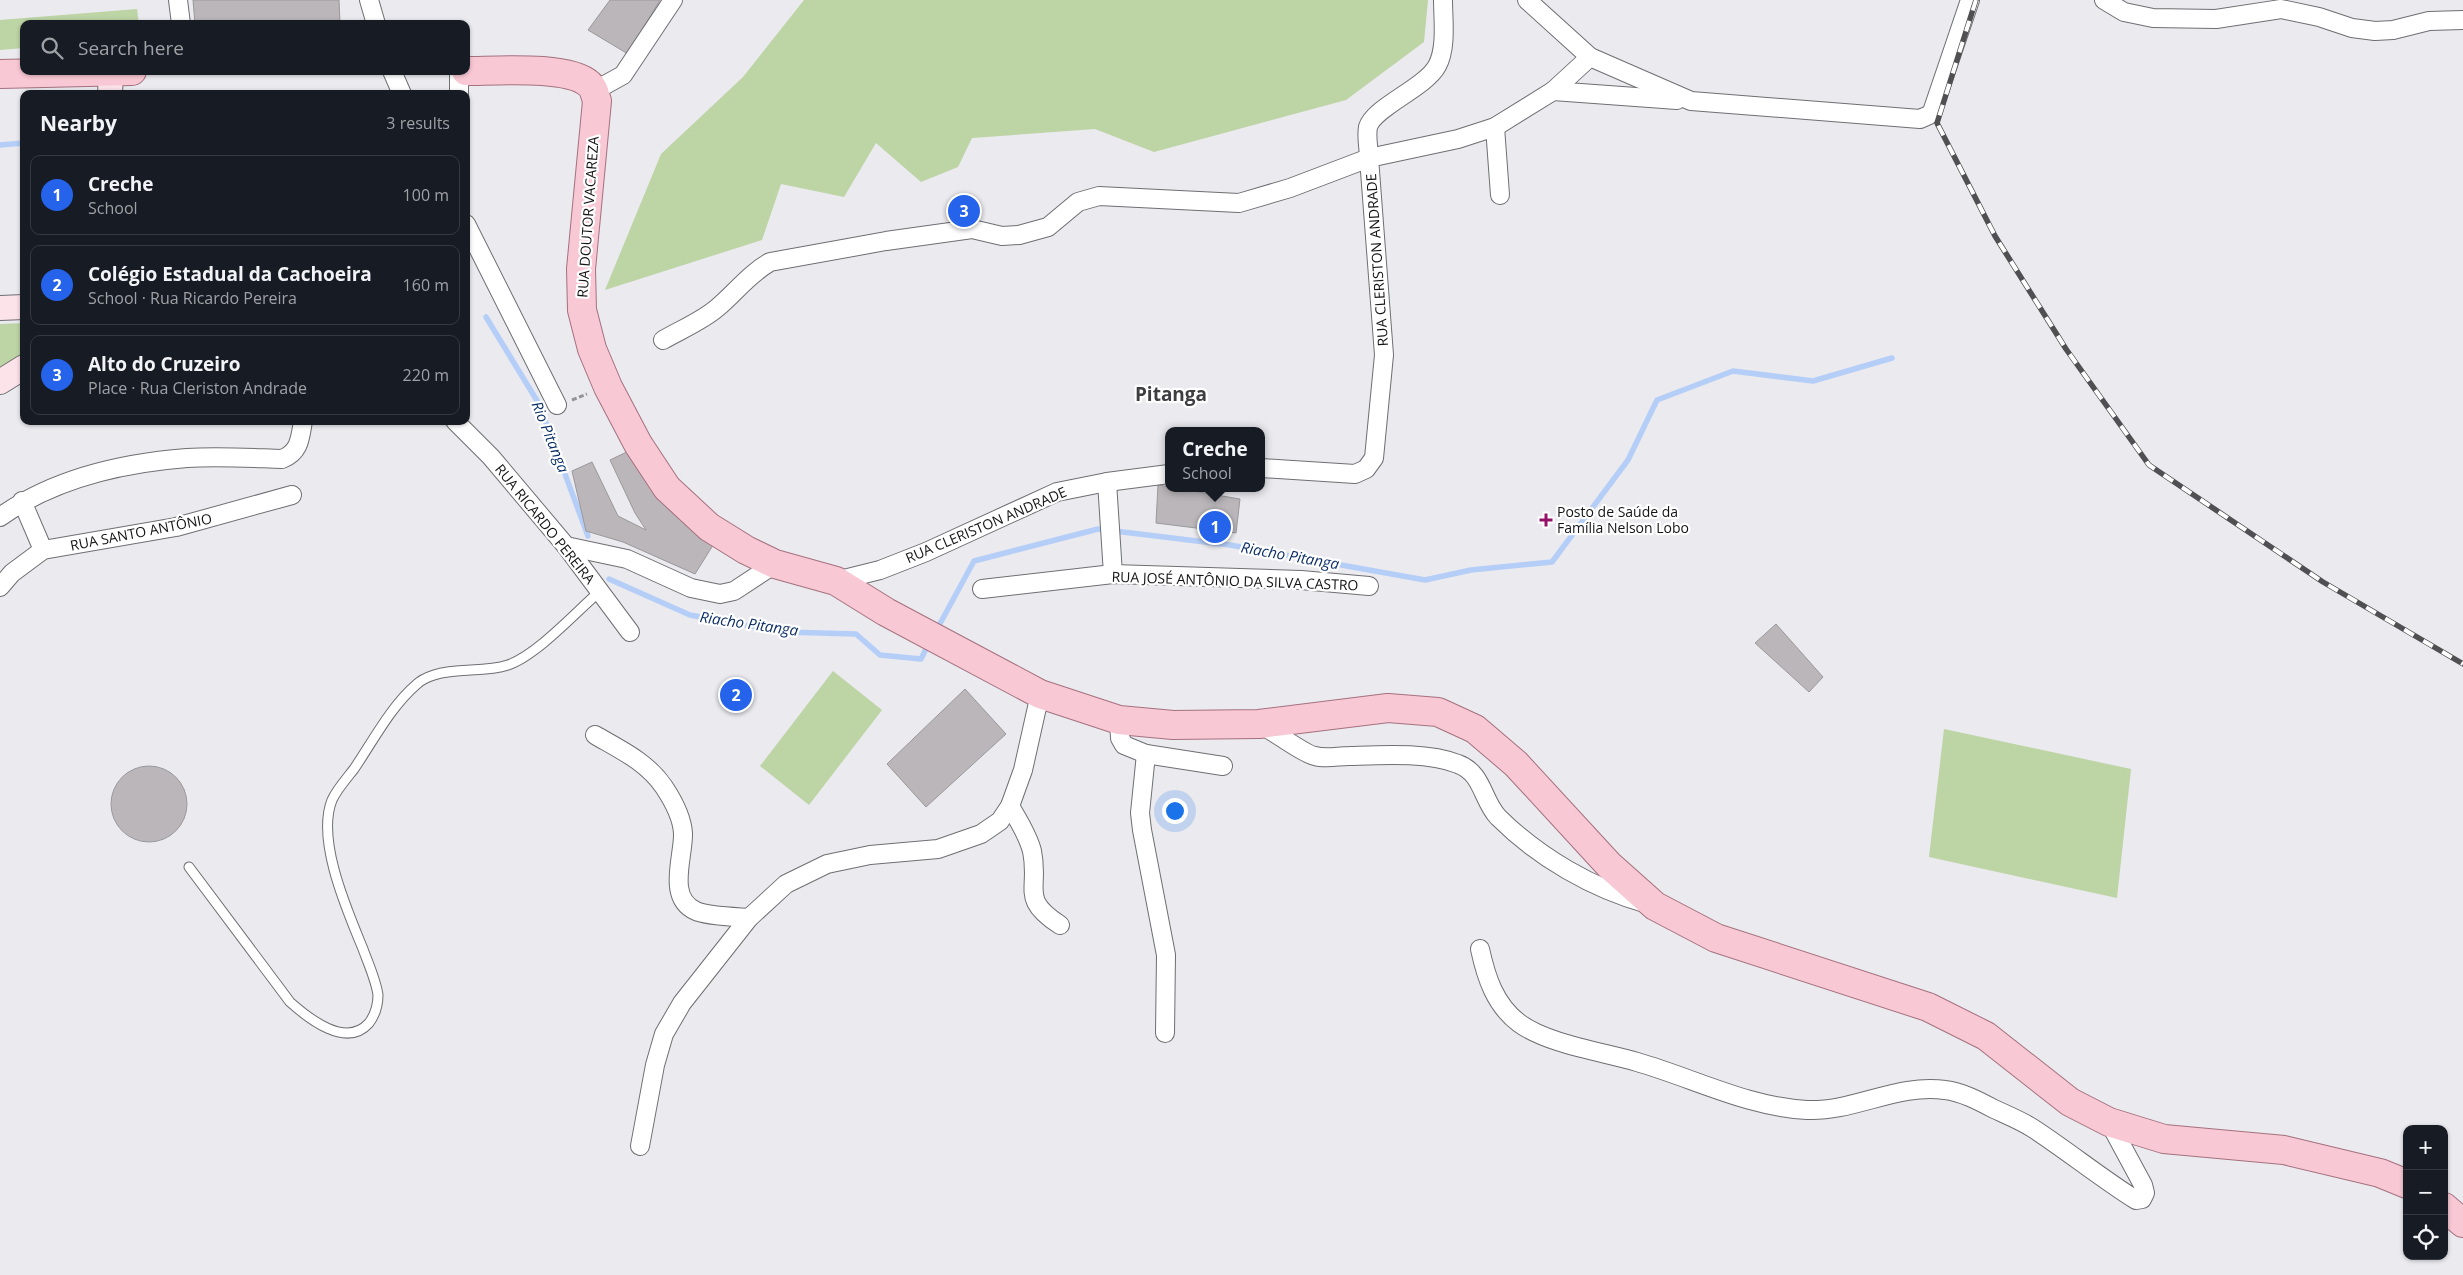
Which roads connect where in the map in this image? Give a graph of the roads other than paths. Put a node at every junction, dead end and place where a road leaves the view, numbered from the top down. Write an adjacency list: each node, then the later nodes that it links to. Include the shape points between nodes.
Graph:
1 (178, 0): 8 (street)
2 (369, 0): 9 (street)
3 (673, 0): 21 (street, via 623,75)
4 (1443, 0): 25 (street, via 1438,66 1372,120 1368,132)
5 (1527, 0): 11 (street)
6 (1970, 0): 23 (street, via 1932,112 1925,118 1829,114)
7 (2104, 0): 10 (street, via 2124,12 2153,18 2216,19 2281,9 2375,32 2429,21)
8 (180, 20)
9 (375, 20)
10 (2463, 20)
11 (1590, 57): 22 (street); 23 (street)
12 (470, 71): 21 (main road, via 561,72 580,78)
13 (0, 74): 14 (main road)
14 (20, 75)
15 (24, 75): 18 (main road)
16 (394, 75): 19 (street)
17 (459, 75): 20 (street)
18 (118, 79)
19 (400, 90)
20 (459, 90)
21 (594, 91): 44 (main road, RUA DOUTOR VACAREZA, via 597,101 581,270 582,310 592,349 638,444 668,488 709,527)
22 (1553, 91): 23 (street); 24 (street)
23 (1691, 101)
24 (1495, 126): 25 (street, via 1458,139); 26 (street)
25 (1369, 158): 30 (street, RUA CLERISTON ANDRADE, via 1290,188 1239,203 1099,196 1078,202 1048,227 1019,235 1002,236 972,229 770,262 755,270 715,310); 36 (street, RUA CLERISTON ANDRADE, via 1384,355 1374,458 1366,469 1355,474)
26 (1500, 195)
27 (470, 232): 33 (street)
28 (20, 307): 29 (street)
29 (0, 308)
30 (663, 340)
31 (20, 369): 32 (street)
32 (0, 382)
33 (557, 405)
34 (302, 425): 40 (street, via 298,446 291,455 282,458 188,458 136,464 88,475)
35 (458, 425): 42 (street, RUA RICARDO PEREIRA, via 491,457)
36 (1265, 468)
37 (1165, 475): 38 (street, RUA CLERISTON ANDRADE)
38 (1107, 482): 45 (street); 46 (street, RUA CLERISTON ANDRADE, via 1057,492 926,552 880,570)
39 (292, 495): 43 (street, RUA SANTO ANTÔNIO, via 176,527)
40 (22, 501): 41 (street); 43 (street)
41 (0, 517)
42 (566, 546): 44 (street, via 627,559 691,588 720,594 734,591); 50 (street, RUA RICARDO PEREIRA)
43 (43, 550): 48 (street, RUA SANTO ANTÔNIO)
44 (775, 564): 46 (main road, RUA DOUTOR VACAREZA)
45 (1113, 574): 47 (street, RUA JOSÉ ANTÔNIO DA SILVA CASTRO, via 1300,580); 49 (street, RUA JOSÉ ANTÔNIO DA SILVA CASTRO)
46 (836, 582): 52 (main road, RUA DOUTOR VACAREZA)
47 (1370, 586)
48 (0, 587)
49 (982, 589)
50 (599, 592): 51 (street, RUA RICARDO PEREIRA); 59 (lane, via 529,654 509,665 486,670 454,670 432,675 418,684 398,706 333,799 327,820 327,840 378,995 376,1015 364,1028 348,1033 331,1030 310,1019 290,1002)
51 (630, 632)
52 (1040, 694): 53 (main road, RUA DOUTOR VACAREZA); 58 (street)
53 (1119, 720): 54 (main road, RUA DOUTOR VACAREZA); 56 (street, via 1120,738 1124,745)
54 (1259, 724): 60 (street, via 1314,756 1420,756 1458,763 1470,770 1480,782 1497,816 1551,858 1624,898); 60 (main road, RUA DOUTOR VACAREZA, via 1388,708 1438,712 1475,729 1516,764 1609,865)
55 (595, 735): 61 (street, via 649,767 665,788 683,833 678,868 679,888 685,902 696,911)
56 (1146, 754): 57 (street); 64 (street, via 1140,813 1166,955)
57 (1223, 766)
58 (1010, 806): 61 (street, via 1000,821 981,834 938,849 870,855 827,864 786,884); 62 (street, via 1032,851 1033,896 1037,906 1042,914)
59 (189, 867)
60 (1655, 906): 65 (main road, RUA DOUTOR VACAREZA, via 1716,938 1928,1007 1986,1036 2070,1102)
61 (749, 918): 66 (street, via 682,1002 664,1034)
62 (1060, 925)
63 (1480, 949): 65 (street, via 1486,977 1500,1004 1519,1023 1541,1036 1639,1062 1765,1104 1809,1110 1908,1090 1945,1090 1976,1100 2032,1128 2136,1200 2142,1199 2145,1194 2143,1186)
64 (1165, 1033)
65 (2109, 1122): 67 (main road, RUA DOUTOR VACAREZA, via 2164,1139 2284,1150 2380,1173)
66 (640, 1146)
67 (2403, 1182)
68 (2448, 1210): 69 (main road)
69 (2463, 1223)

